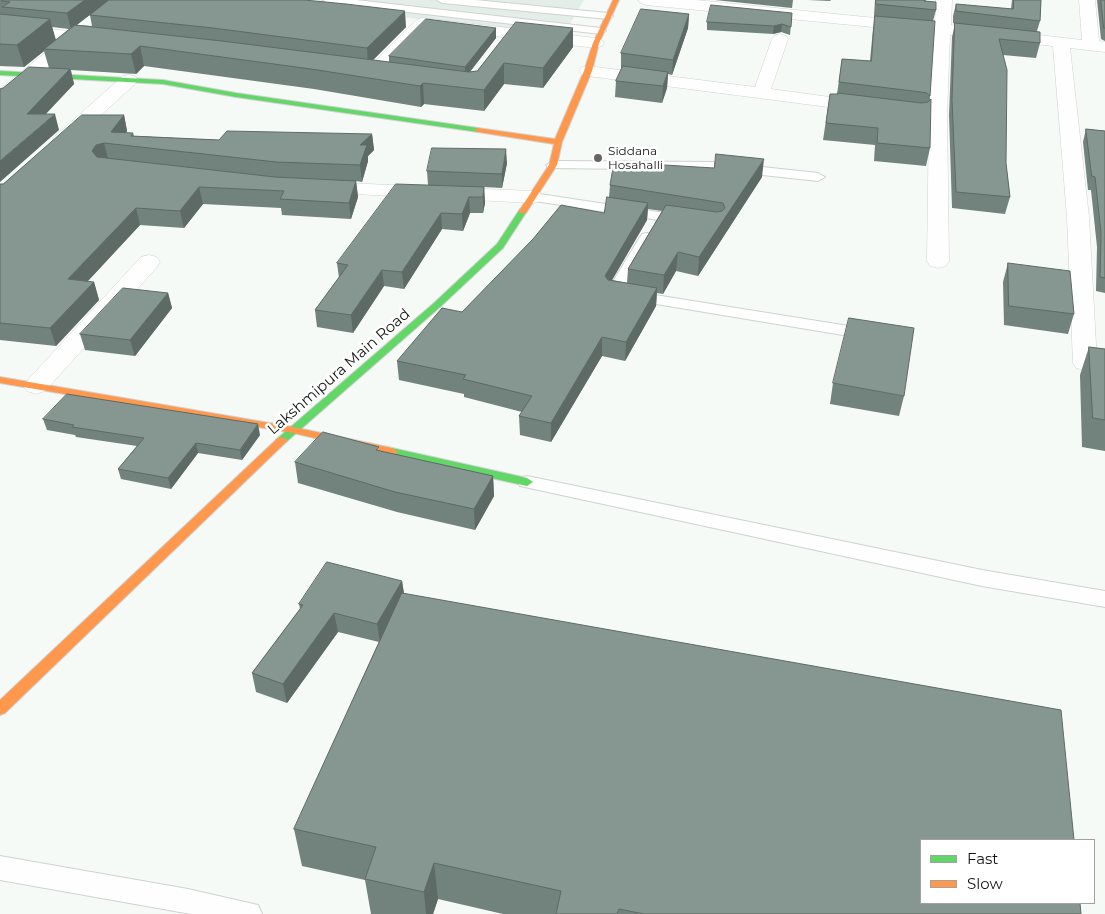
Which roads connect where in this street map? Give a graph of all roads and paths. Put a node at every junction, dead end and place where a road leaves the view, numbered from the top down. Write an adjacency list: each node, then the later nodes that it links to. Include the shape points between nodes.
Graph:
1 (442, 0): 9 (lane)
2 (616, 0): 9 (main road, Lakshmipura Main Road)
3 (646, 0): 8 (street)
4 (845, 0): 10 (street)
5 (944, 0): 13 (street)
6 (1087, 0): 21 (street)
7 (328, 5): 11 (street); 17 (lane)
8 (742, 5): 10 (street)
9 (608, 16): 17 (main road, Lakshmipura Main Road)
10 (840, 18): 13 (street)
11 (422, 23): 15 (street); 26 (street)
12 (91, 24): 16 (street)
13 (942, 29): 20 (street); 42 (street, via 938,115)
14 (0, 30): 16 (street)
15 (512, 33): 17 (street); 22 (street)
16 (76, 37): 19 (street); 27 (street)
17 (598, 37): 24 (main road, Lakshmipura Main Road)
18 (780, 39): 30 (street)
19 (113, 40)
20 (1061, 42): 21 (street); 44 (street, via 1078,217)
21 (1098, 46)
22 (500, 48)
23 (352, 71): 26 (street)
24 (588, 71): 30 (street); 33 (main road, Lakshmipura Main Road)
25 (0, 74): 27 (main road)
26 (372, 74): 28 (street)
27 (28, 76): 29 (main road); 31 (street)
28 (391, 76)
29 (129, 80): 33 (main road, via 163,82); 34 (street)
30 (761, 94): 32 (street)
31 (0, 98)
32 (888, 109)
33 (558, 142): 35 (main road, Lakshmipura Main Road)
34 (50, 150)
35 (553, 165): 36 (lane, via 716,166); 38 (main road, Lakshmipura Main Road)
36 (818, 177)
37 (297, 187): 38 (street)
38 (533, 197): 39 (lane); 47 (main road, Lakshmipura Main Road, via 500,246 438,305)
39 (659, 217): 40 (lane); 43 (lane, via 614,293)
40 (697, 222)
41 (149, 262): 46 (street)
42 (938, 262)
43 (855, 332)
44 (1085, 363)
45 (0, 380): 46 (main road)
46 (36, 386): 47 (main road)
47 (293, 430): 48 (main road); 50 (main road, Lakshmipura Main Road)
48 (527, 482): 49 (lane, via 982,578)
49 (1105, 599)
50 (0, 709)
51 (0, 868): 52 (lane, via 188,900)
52 (248, 914)

